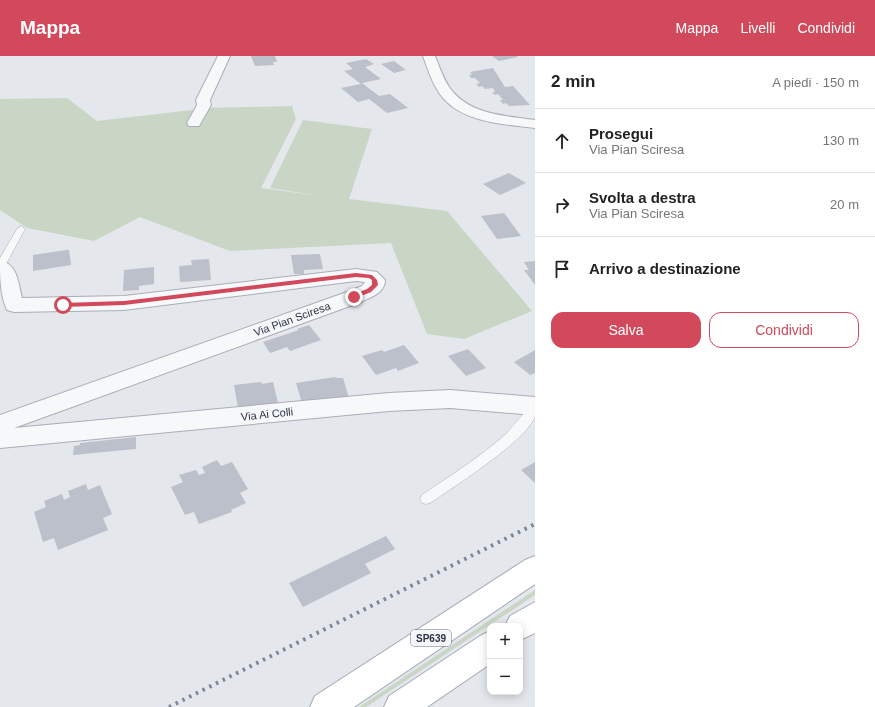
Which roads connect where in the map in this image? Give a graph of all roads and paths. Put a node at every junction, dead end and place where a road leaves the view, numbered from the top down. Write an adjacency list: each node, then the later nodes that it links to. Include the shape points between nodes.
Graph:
1 (224, 56): 3 (street)
2 (429, 56): 4 (street, via 448,95 459,104 475,113 497,119)
3 (194, 123)
4 (535, 124)
5 (21, 229): 6 (lane)
6 (0, 266): 7 (street, Via Pian Sciresa, via 6,270)
7 (7, 305): 9 (street, Via Pian Sciresa, via 124,303 356,275 370,276 375,280 375,285 369,290 354,297)
8 (535, 407): 10 (street, Via Ai Colli, via 450,399 389,402); 11 (lane, via 520,428 494,452)
9 (0, 424)
10 (0, 439)
11 (426, 499)
12 (535, 569): 16 (main road, SP639)
13 (535, 616): 14 (main road)
14 (523, 624)
15 (487, 648): 17 (main road)
16 (326, 707)
17 (400, 707)

